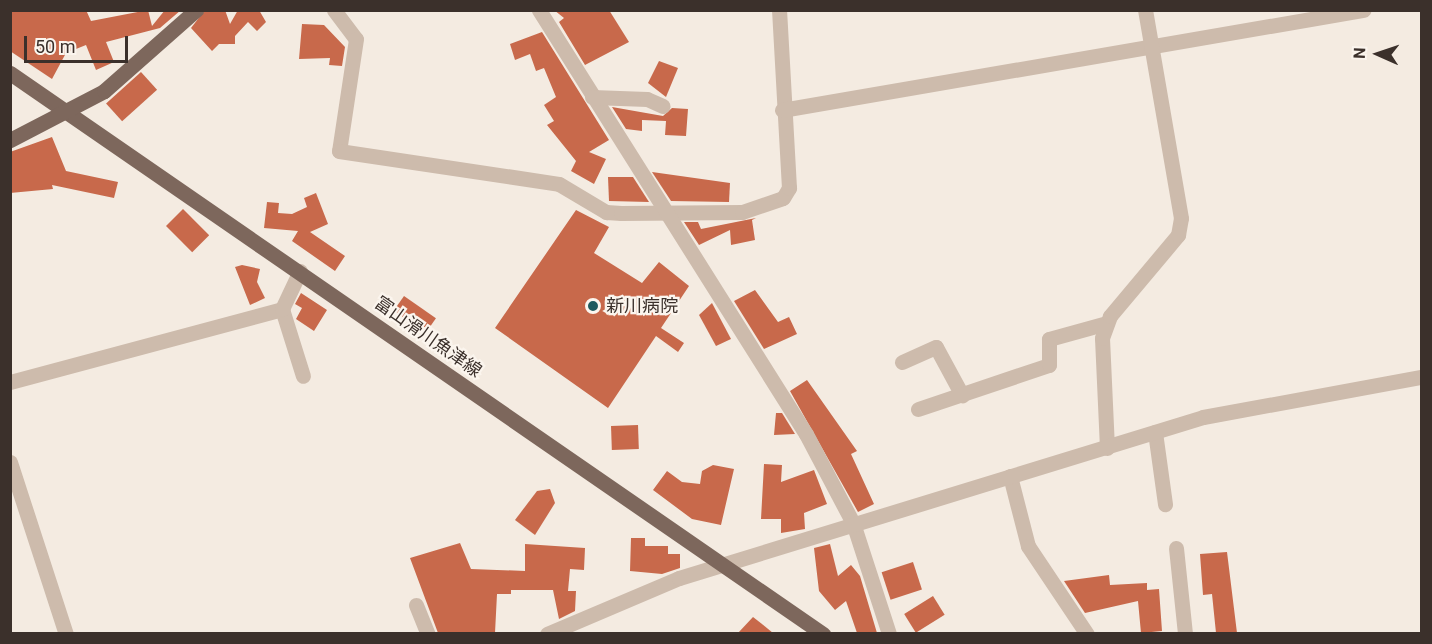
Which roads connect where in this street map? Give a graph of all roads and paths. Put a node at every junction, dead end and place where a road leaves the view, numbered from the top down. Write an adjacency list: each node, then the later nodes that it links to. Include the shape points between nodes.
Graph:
1 (196, 10): 12 (main road, via 104,91)
2 (334, 10): 14 (street, via 356,39 339,151 559,184 606,212)
3 (539, 10): 9 (street)
4 (779, 10): 11 (street)
5 (1145, 10): 7 (street)
6 (1363, 10): 7 (street)
7 (1152, 48): 11 (street); 17 (street, via 1181,218 1178,235)
8 (10, 73): 12 (main road, 富山滑川魚津線)
9 (592, 98): 10 (street, via 647,99); 14 (street)
10 (663, 106)
11 (782, 110): 14 (street, via 789,188 783,198 742,212)
12 (67, 112): 13 (main road); 15 (main road, 富山滑川魚津線)
13 (10, 140)
14 (660, 210): 29 (street, via 806,434)
15 (300, 271): 16 (street); 31 (main road, 富山滑川魚津線)
16 (282, 309): 19 (street); 21 (street)
17 (1107, 323): 22 (street, via 1049,339 1049,366); 25 (street, via 1102,338)
18 (902, 362): 22 (street, via 936,347)
19 (303, 376)
20 (1422, 377): 24 (street, via 1203,417)
21 (10, 382)
22 (962, 395): 23 (street)
23 (918, 409)
24 (1155, 432): 25 (street); 28 (street)
25 (1107, 448): 27 (street)
26 (10, 462): 33 (street)
27 (1010, 476): 29 (street); 38 (street, via 1028,546)
28 (1165, 504)
29 (854, 523): 31 (street); 37 (street)
30 (1176, 548): 39 (street)
31 (726, 565): 35 (street); 36 (main road, 富山滑川魚津線)
32 (416, 605): 34 (street)
33 (66, 633)
34 (428, 633)
35 (548, 633)
36 (823, 633)
37 (889, 633)
38 (1087, 633)
39 (1185, 633)

